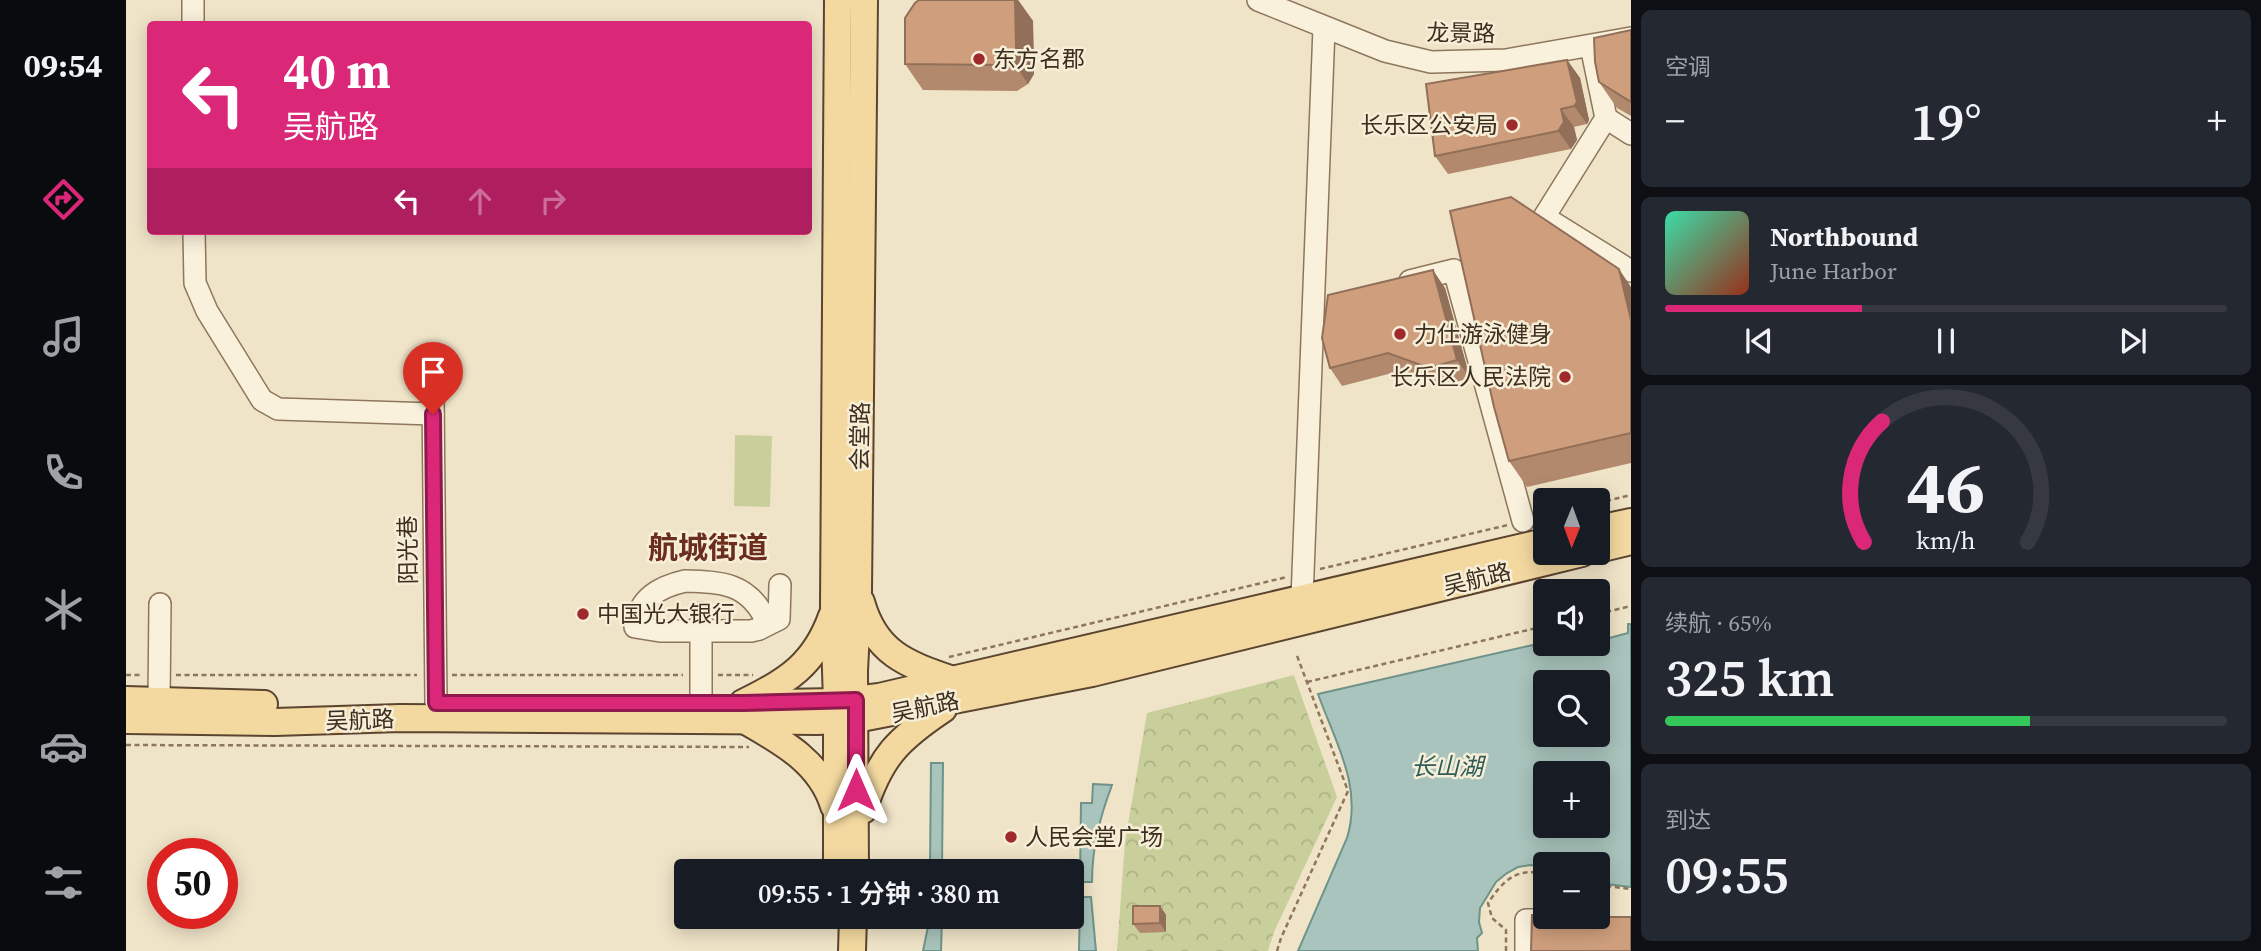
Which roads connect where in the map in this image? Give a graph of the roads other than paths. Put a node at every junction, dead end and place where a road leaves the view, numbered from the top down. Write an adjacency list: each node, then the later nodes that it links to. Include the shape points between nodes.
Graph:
1 (193, 0): 5 (street)
2 (838, 0): 27 (main road, 会堂路)
3 (864, 0): 24 (main road, 会堂路)
4 (1258, 0): 6 (street, 龙景路)
5 (193, 21)
6 (1324, 28): 8 (street, 龙景路, via 1431,62 1506,60); 15 (street)
7 (1631, 38): 8 (street, 龙景路)
8 (1591, 46): 9 (street)
9 (1606, 118): 10 (street); 12 (street, via 1544,217)
10 (1631, 134)
11 (194, 235): 33 (street, 阳光巷, via 195,283 207,311 262,400 278,408 433,405)
12 (1631, 271)
13 (1390, 286): 16 (street, via 1454,270)
14 (1339, 299): 15 (street)
15 (1313, 306): 25 (street)
16 (1522, 521)
17 (1631, 522): 18 (main road)
18 (1610, 526)
19 (1631, 541): 21 (main road)
20 (1533, 545): 25 (main road, 吴航路)
21 (1610, 546)
22 (1533, 565): 30 (main road, 吴航路, via 1092,673)
23 (780, 585): 29 (street, via 779,619)
24 (858, 591): 30 (main road, via 871,631 882,644 911,664); 35 (main road, 会堂路, via 854,671)
25 (1302, 599): 30 (main road, 吴航路)
26 (160, 604): 32 (street)
27 (834, 607): 35 (main road, 会堂路); 36 (main road, via 807,663)
28 (701, 622): 29 (street); 29 (street, via 660,631 635,627 648,597 685,581 721,582 744,591 761,608 766,620); 34 (street)
29 (760, 629)
30 (950, 679): 35 (main road, 吴航路); 39 (main road, via 885,760 872,784)
31 (126, 700): 32 (main road, 吴航路)
32 (159, 701): 33 (main road, 吴航路)
33 (436, 703): 34 (main road, 吴航路)
34 (701, 704): 36 (main road, 吴航路)
35 (846, 710): 36 (main road, 吴航路); 38 (main road, 会堂路); 39 (main road, 会堂路)
36 (744, 712): 37 (main road, 吴航路, via 275,722); 38 (main road, via 807,761 830,792)
37 (126, 720)
38 (837, 820): 40 (main road, 会堂路)
39 (856, 839): 41 (main road, 会堂路)
40 (836, 859)
41 (855, 859)
42 (1533, 920): 47 (street, via 1526,920)
43 (836, 929): 45 (main road)
44 (853, 929): 46 (main road)
45 (836, 951)
46 (852, 951)
47 (1526, 951)

